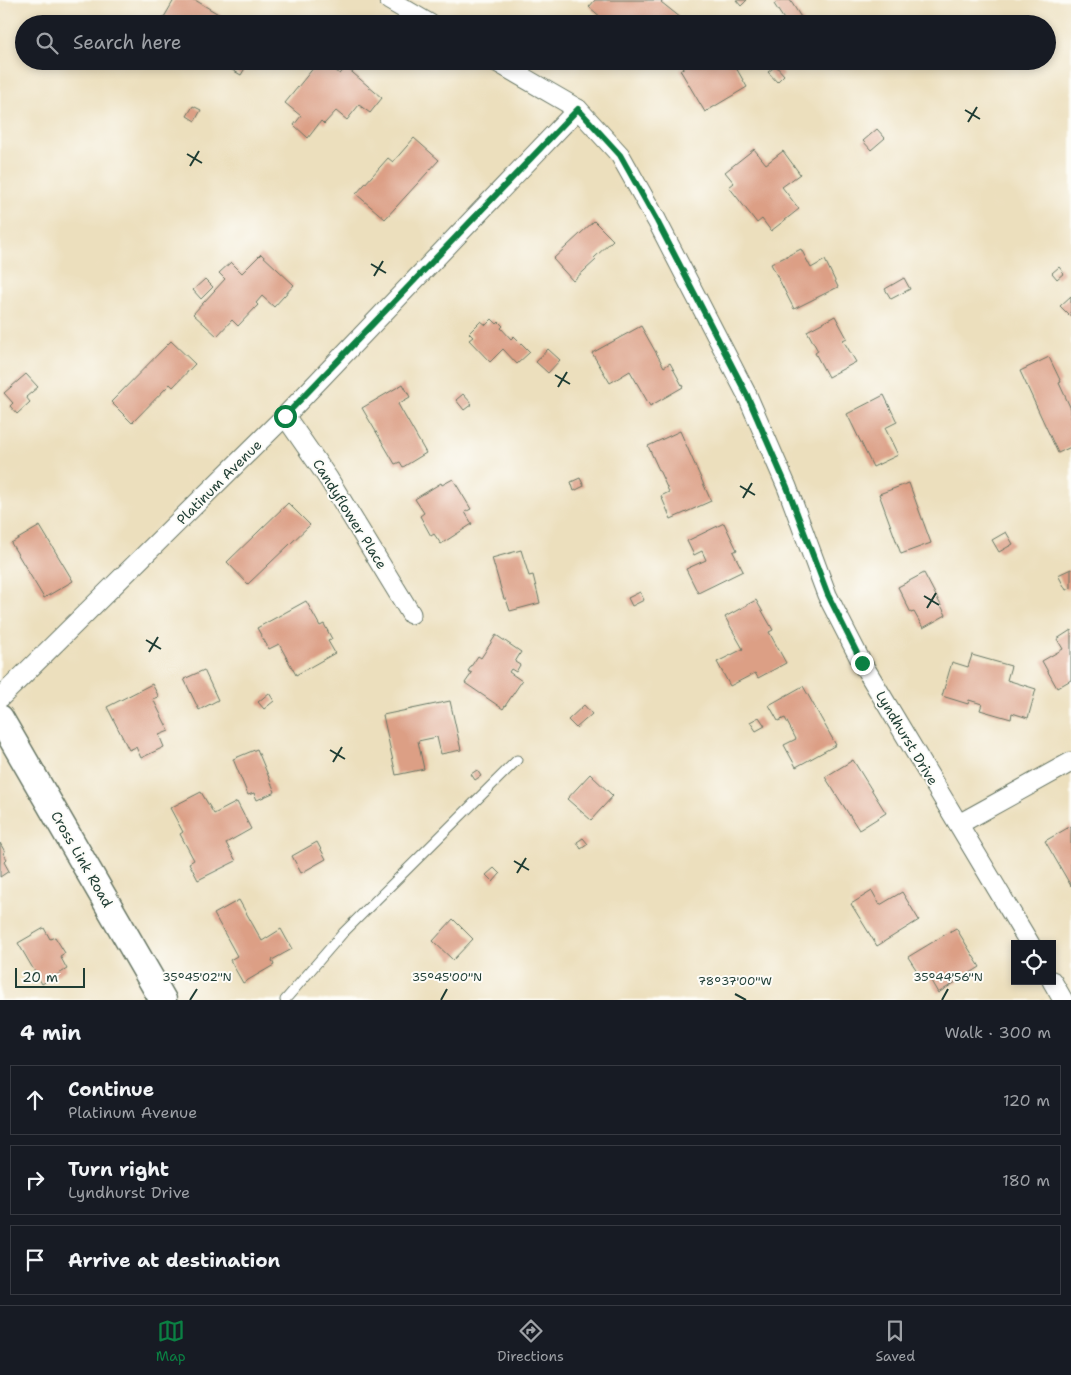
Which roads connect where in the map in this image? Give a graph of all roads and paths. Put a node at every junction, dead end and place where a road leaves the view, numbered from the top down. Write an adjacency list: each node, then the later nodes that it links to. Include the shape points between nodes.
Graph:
1 (389, 0): 2 (street)
2 (415, 15)
3 (511, 70): 4 (street, Lyndhurst Drive)
4 (578, 109): 5 (street, Platinum Avenue); 11 (street, Lyndhurst Drive, via 620,155 657,221 747,395 787,487 828,595 862,663)
5 (285, 416): 6 (street, Candyflower Place, via 328,478); 7 (street, Platinum Avenue)
6 (411, 614)
7 (0, 698)
8 (0, 718): 14 (street, Cross Link Road)
9 (517, 760): 15 (lane, via 343,933)
10 (1071, 762): 11 (street)
11 (959, 824): 12 (street, Lyndhurst Drive)
12 (1028, 940)
13 (1054, 985): 16 (street)
14 (163, 1000)
15 (285, 1000)
16 (1063, 1000)

